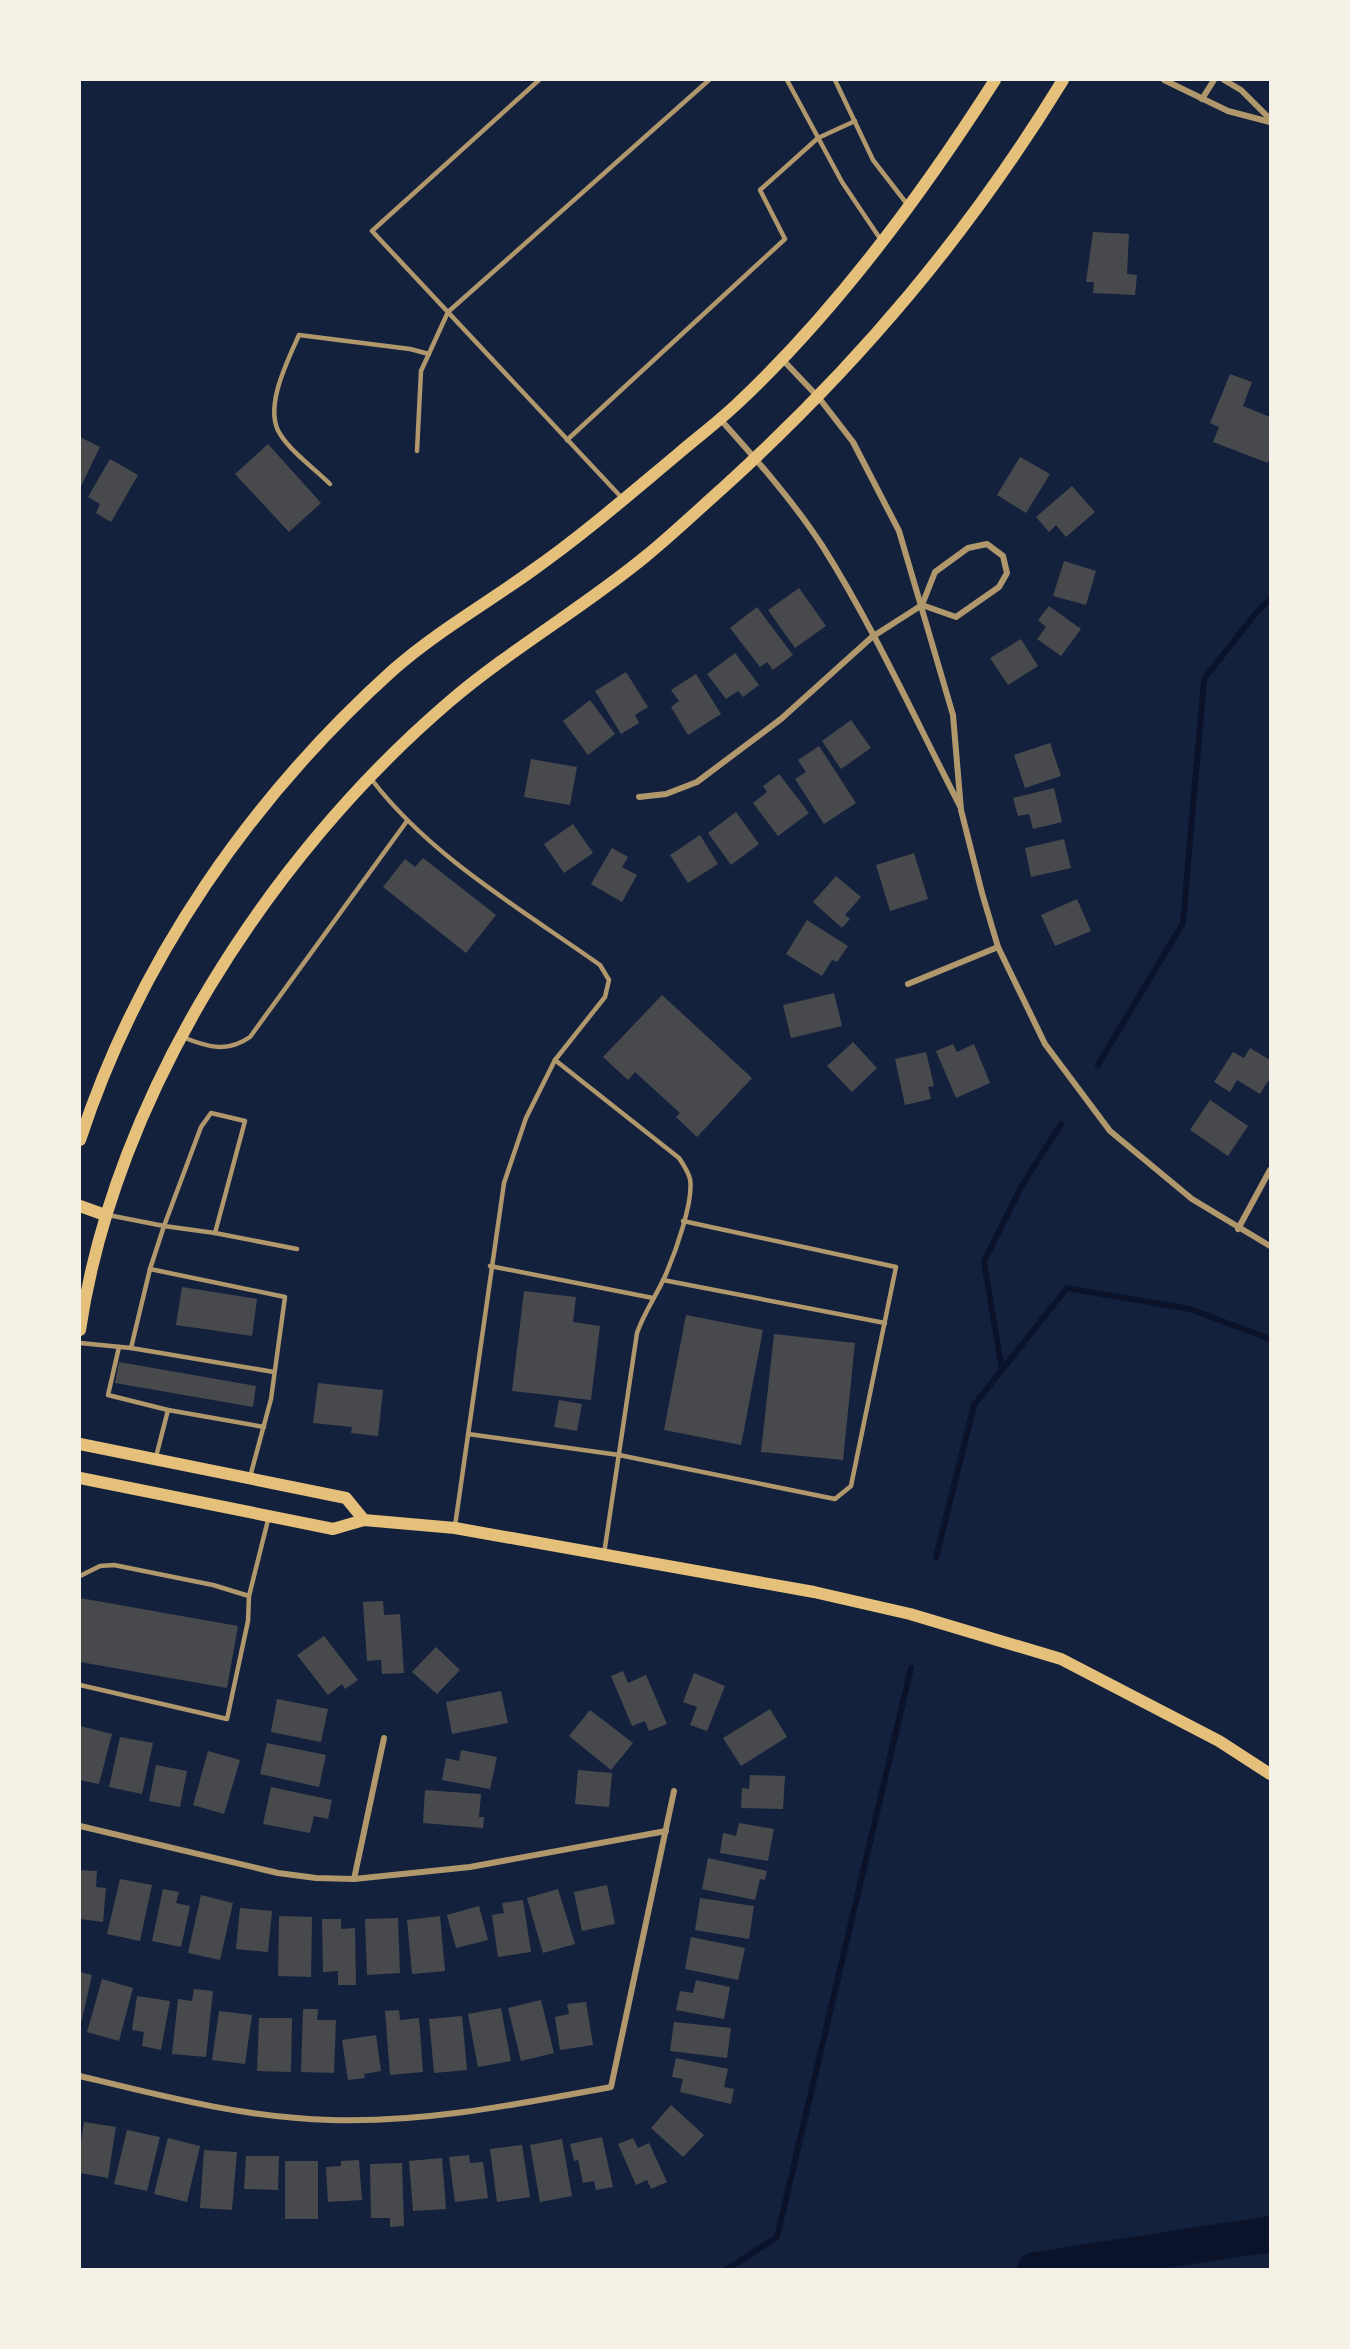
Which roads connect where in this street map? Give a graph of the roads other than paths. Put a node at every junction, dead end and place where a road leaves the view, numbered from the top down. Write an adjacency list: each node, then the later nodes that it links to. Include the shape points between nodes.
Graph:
1 (539, 80): 16 (lane, via 372,231)
2 (709, 80): 16 (lane)
3 (787, 80): 13 (lane)
4 (835, 80): 11 (lane)
5 (995, 80): 14 (main road)
6 (1063, 80): 19 (main road, via 976,213 906,302)
7 (1164, 80): 10 (street)
8 (1214, 80): 10 (street)
9 (1224, 80): 12 (street, via 1241,90)
10 (1202, 99): 12 (street, via 1228,111)
11 (855, 121): 13 (lane); 14 (lane, via 873,160)
12 (1270, 121)
13 (818, 138): 15 (lane, via 842,182); 21 (lane, via 760,190 785,239)
14 (909, 206): 15 (main road)
15 (883, 241): 18 (main road)
16 (448, 312): 17 (lane); 21 (lane)
17 (429, 354): 22 (lane, via 421,371); 24 (lane, via 300,335 284,370 275,420 280,434)
18 (781, 358): 19 (street); 20 (main road)
19 (819, 398): 23 (main road); 26 (street, via 853,442 899,531)
20 (720, 418): 23 (street); 25 (main road)
21 (567, 440): 25 (lane)
22 (417, 451)
23 (754, 457): 27 (street, via 823,547); 28 (main road, via 645,557 450,702)
24 (330, 484)
25 (624, 500): 36 (main road, via 395,668 319,743 267,802 179,923 110,1056)
26 (922, 605): 26 (street, via 956,617 999,587 1007,573 1003,556 987,544 968,548 935,572); 27 (street); 30 (street, via 953,715)
27 (872, 637): 29 (street, via 781,719 697,782 666,794); 30 (street)
28 (370, 778): 31 (lane); 34 (main road, via 276,888 214,979)
29 (639, 797)
30 (962, 810): 32 (street)
31 (407, 821): 34 (lane, via 250,1037 221,1048); 35 (lane, via 607,973 605,997)
32 (998, 947): 33 (street); 42 (street, via 1045,1044 1110,1131 1192,1199)
33 (909, 984)
34 (182, 1037): 39 (main road, via 158,1078)
35 (555, 1060): 40 (lane, via 679,1158 686,1168 690,1190); 46 (lane, via 526,1118 504,1183)
36 (80, 1140)
37 (1270, 1170): 42 (street)
38 (80, 1206): 39 (main road)
39 (105, 1215): 41 (lane); 51 (main road)
40 (683, 1221): 48 (lane); 50 (lane, via 896,1267)
41 (164, 1226): 43 (lane); 43 (lane, via 201,1127 211,1113 245,1121); 47 (lane)
42 (1238, 1229): 44 (street)
43 (215, 1233): 45 (lane)
44 (1270, 1246)
45 (297, 1249)
46 (490, 1266): 49 (lane); 58 (lane)
47 (150, 1269): 54 (lane); 55 (lane, via 285,1297)
48 (663, 1280): 49 (lane); 50 (lane)
49 (653, 1298): 60 (lane, via 638,1334)
50 (885, 1323): 60 (lane, via 850,1486 835,1499)
51 (80, 1329)
52 (80, 1343): 53 (lane)
53 (119, 1347): 54 (lane); 56 (lane, via 108,1395)
54 (131, 1348): 55 (lane)
55 (274, 1372): 57 (lane)
56 (168, 1410): 57 (lane); 61 (lane)
57 (264, 1427): 62 (lane)
58 (468, 1434): 60 (lane); 66 (lane)
59 (80, 1444): 61 (main road)
60 (619, 1455): 67 (lane)
61 (155, 1460): 62 (main road)
62 (250, 1477): 65 (main road, via 346,1498)
63 (80, 1478): 64 (main road)
64 (269, 1515): 65 (main road, via 333,1529); 69 (lane)
65 (364, 1520): 66 (main road)
66 (455, 1528): 67 (main road)
67 (604, 1554): 72 (main road, via 824,1594 930,1619 1062,1659 1219,1741)
68 (80, 1576): 69 (lane, via 100,1566 114,1565 213,1584)
69 (249, 1596): 70 (lane, via 248,1622 227,1719)
70 (80, 1685)
71 (384, 1738): 76 (street)
72 (1270, 1774)
73 (674, 1791): 75 (street)
74 (80, 1826): 76 (street, via 278,1873)
75 (666, 1831): 76 (street, via 470,1867); 77 (street, via 611,2087 491,2109 407,2118 330,2120 187,2102)
76 (354, 1879)
77 (80, 2076)

